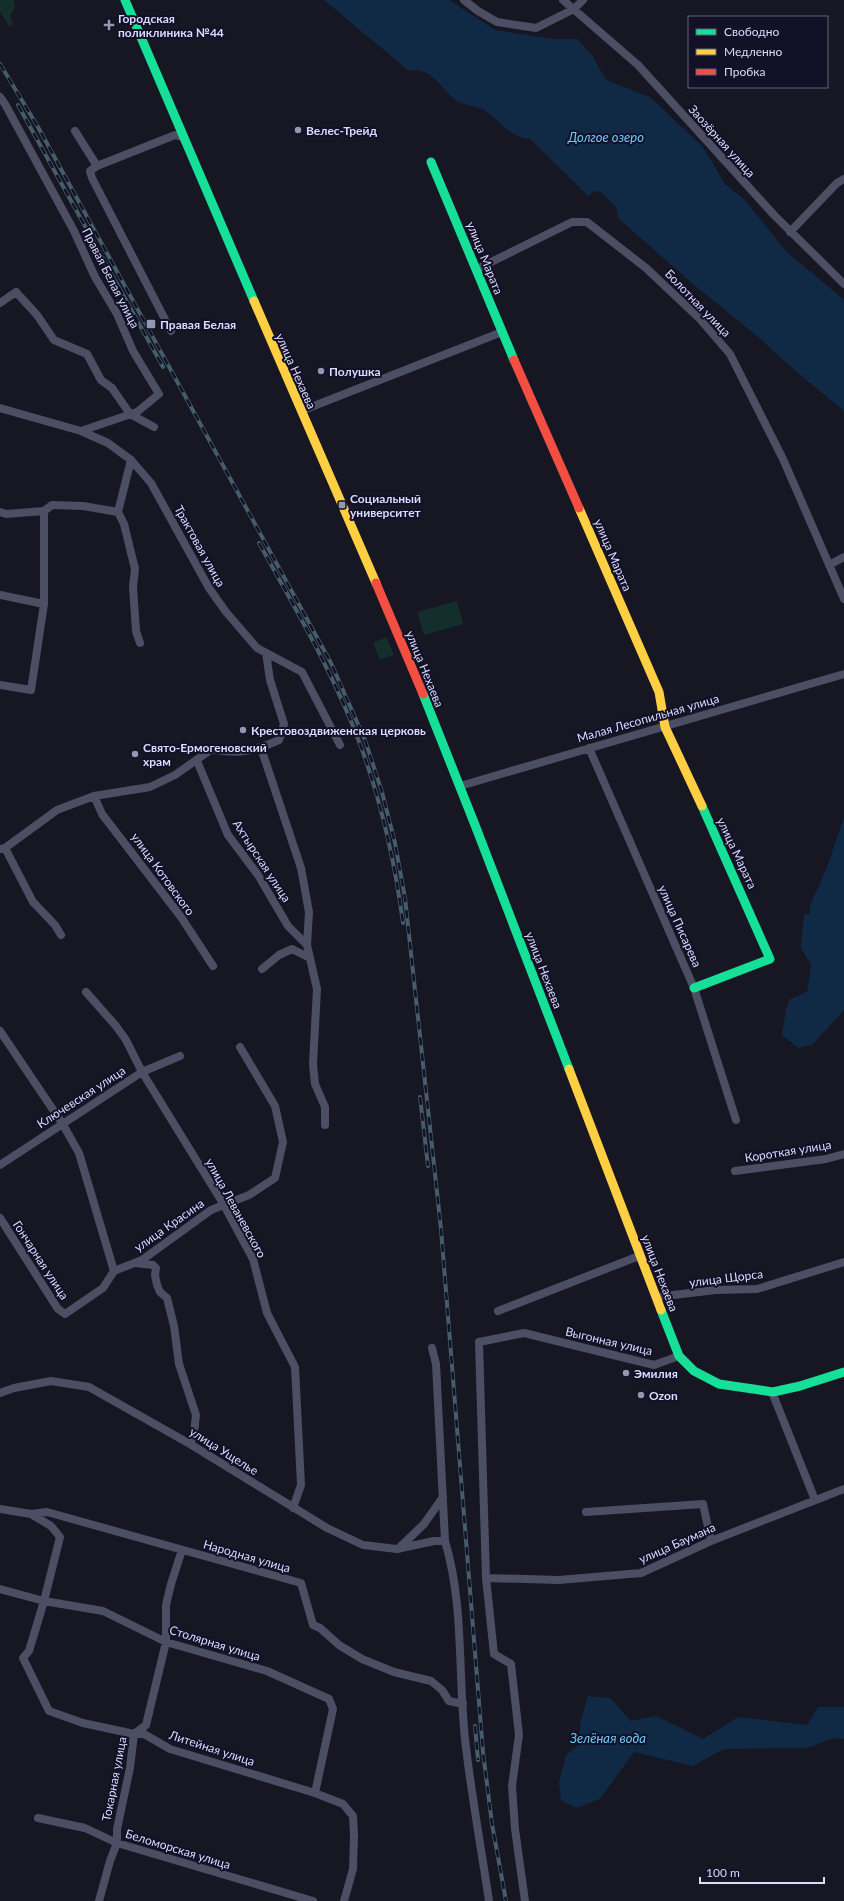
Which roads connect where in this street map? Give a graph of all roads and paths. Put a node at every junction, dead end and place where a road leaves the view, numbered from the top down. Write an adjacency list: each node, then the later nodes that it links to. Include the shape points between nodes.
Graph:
1 (125, 0): 8 (street, улица Нехаева)
2 (464, 0): 5 (street, via 497,22 536,28)
3 (563, 0): 5 (street, Заозёрная улица)
4 (583, 0): 5 (street)
5 (574, 9): 12 (street, Заозёрная улица, via 638,65)
6 (0, 98): 20 (street, Правая Белая улица, via 53,192 95,278 117,314 133,351 158,394 137,412)
7 (75, 131): 10 (street)
8 (182, 137): 10 (street, via 175,135); 19 (street, улица Нехаева)
9 (431, 162): 13 (street, улица Марата)
10 (97, 166): 16 (street, via 90,171 92,178)
11 (844, 179): 12 (street, via 837,183)
12 (790, 232): 14 (street, Заозёрная улица)
13 (477, 269): 17 (street, улица Марата); 28 (street, Болотная улица, via 572,222 587,222 646,268 699,318 730,354 783,459)
14 (844, 284)
15 (0, 303): 20 (street, via 16,292 37,315 54,340 87,354 101,380 112,388)
16 (170, 330)
17 (502, 332): 19 (street); 36 (street, улица Марата, via 659,692)
18 (0, 408): 22 (street, Трактовая улица)
19 (301, 411): 41 (street, улица Нехаева)
20 (130, 414): 21 (street); 22 (street, Правая Белая улица)
21 (154, 427)
22 (82, 431): 23 (street, Трактовая улица, via 108,443)
23 (131, 460): 26 (street); 33 (street, Трактовая улица, via 150,483 196,562 208,588 257,648)
24 (44, 510): 25 (street, via 6,514); 26 (street, via 52,504); 31 (street)
25 (0, 512)
26 (118, 512): 32 (street, via 124,524 135,569 133,587 136,631)
27 (844, 557): 28 (street)
28 (829, 565): 30 (street, Болотная улица)
29 (0, 595): 31 (street)
30 (844, 599)
31 (44, 604): 35 (street, via 31,690)
32 (140, 644)
33 (266, 653): 37 (street, Трактовая улица, via 302,672); 38 (street, via 270,680 284,724 279,740)
34 (844, 674): 36 (street, Малая Лесопильная улица)
35 (0, 685)
36 (665, 727): 39 (street, Малая Лесопильная улица); 49 (street, улица Марата, via 770,959)
37 (340, 745)
38 (261, 748): 40 (street, via 229,753 212,748); 45 (street, Ахтырская улица, via 301,868 309,912)
39 (589, 748): 41 (street, Малая Лесопильная улица); 49 (street, улица Писарева)
40 (197, 761): 42 (street, via 150,787); 45 (street, Ахтырская улица, via 228,835 258,875 288,926)
41 (460, 786): 63 (street, улица Нехаева)
42 (94, 796): 43 (street, via 57,810); 47 (street, улица Котовского, via 102,814 181,917)
43 (2, 849): 44 (street, via 33,902)
44 (61, 935)
45 (307, 945): 46 (street, Ахтырская улица)
46 (310, 958): 48 (street, via 292,948); 57 (street, Ахтырская улица, via 317,989 313,1064 316,1084 325,1107)
47 (213, 966)
48 (262, 969)
49 (694, 988): 55 (street, улица Писарева)
50 (86, 992): 54 (street, улица Леваневского, via 116,1026)
51 (0, 1031): 56 (street)
52 (240, 1047): 61 (street, улица Красина, via 275,1106 283,1142 275,1178 249,1195)
53 (180, 1056): 54 (street, Ключевская улица)
54 (142, 1072): 56 (street, Ключевская улица); 61 (street, улица Леваневского)
55 (736, 1120)
56 (62, 1123): 59 (street, Ключевская улица); 66 (street, via 79,1153)
57 (325, 1125)
58 (844, 1154): 60 (street, Короткая улица, via 826,1159)
59 (0, 1165)
60 (735, 1172)
61 (224, 1205): 65 (street, улица Красина, via 211,1210 142,1260); 79 (street, улица Леваневского, via 254,1259 267,1313 295,1367 301,1485)
62 (0, 1218): 66 (street, Гончарная улица, via 58,1310 65,1314 103,1288)
63 (640, 1256): 67 (street, улица Нехаева); 68 (street)
64 (844, 1262): 67 (street, улица Щорса, via 757,1289 716,1290)
65 (134, 1263): 66 (street, улица Красина); 74 (street, via 153,1265 156,1268 157,1285 167,1298 174,1326 178,1364 196,1415)
66 (114, 1271)
67 (656, 1297): 70 (street, улица Нехаева)
68 (498, 1311)
69 (432, 1348): 76 (street, via 436,1364)
70 (679, 1356): 72 (street, via 696,1374 707,1380 723,1386); 86 (street, Выгонная улица, via 654,1365 524,1333 479,1342)
71 (844, 1372): 72 (street, via 805,1385)
72 (772, 1392): 77 (street)
73 (0, 1393): 74 (street, улица Ущелье, via 51,1381 89,1387)
74 (190, 1444): 79 (street, улица Ущелье)
75 (844, 1489): 77 (street, улица Баумана)
76 (443, 1497): 82 (street); 84 (street, via 424,1524)
77 (815, 1500): 83 (street, улица Баумана)
78 (0, 1508): 81 (street, Народная улица)
79 (293, 1508): 84 (street, улица Ущелье, via 363,1545)
80 (586, 1512): 83 (street, via 703,1504)
81 (31, 1514): 85 (street, Народная улица, via 47,1512); 88 (street, via 51,1526 60,1537)
82 (445, 1541): 84 (street, улица Ущелье); 90 (street, via 451,1562 456,1600)
83 (711, 1541): 86 (street, улица Баумана, via 641,1573 559,1580)
84 (397, 1549)
85 (182, 1550): 89 (street, Токарная улица, via 166,1605); 90 (street, Народная улица, via 301,1583 313,1625 339,1645 362,1659 394,1672 431,1681 442,1690 449,1701)
86 (486, 1578): 99 (street, via 494,1654 511,1664 519,1735 512,1786)
87 (0, 1589): 88 (street, Столярная улица)
88 (44, 1601): 89 (street, Столярная улица, via 102,1611); 91 (street, Литейная улица, via 29,1651 23,1658 49,1711 83,1723)
89 (166, 1642): 91 (street, Токарная улица, via 146,1725); 92 (street, Столярная улица, via 267,1671 329,1699 333,1709)
90 (463, 1704): 98 (street, via 465,1739)
91 (134, 1734): 92 (street, Литейная улица, via 144,1734 170,1749); 94 (street, Токарная улица, via 130,1768 117,1829)
92 (315, 1793): 97 (street, Литейная улица, via 343,1804 353,1816 353,1869)
93 (38, 1818): 94 (street, Беломорская улица, via 85,1828)
94 (117, 1843): 95 (street, Токарная улица); 96 (street, Беломорская улица)
95 (100, 1901)
96 (313, 1901)
97 (344, 1901)
98 (489, 1901)
99 (524, 1901)

